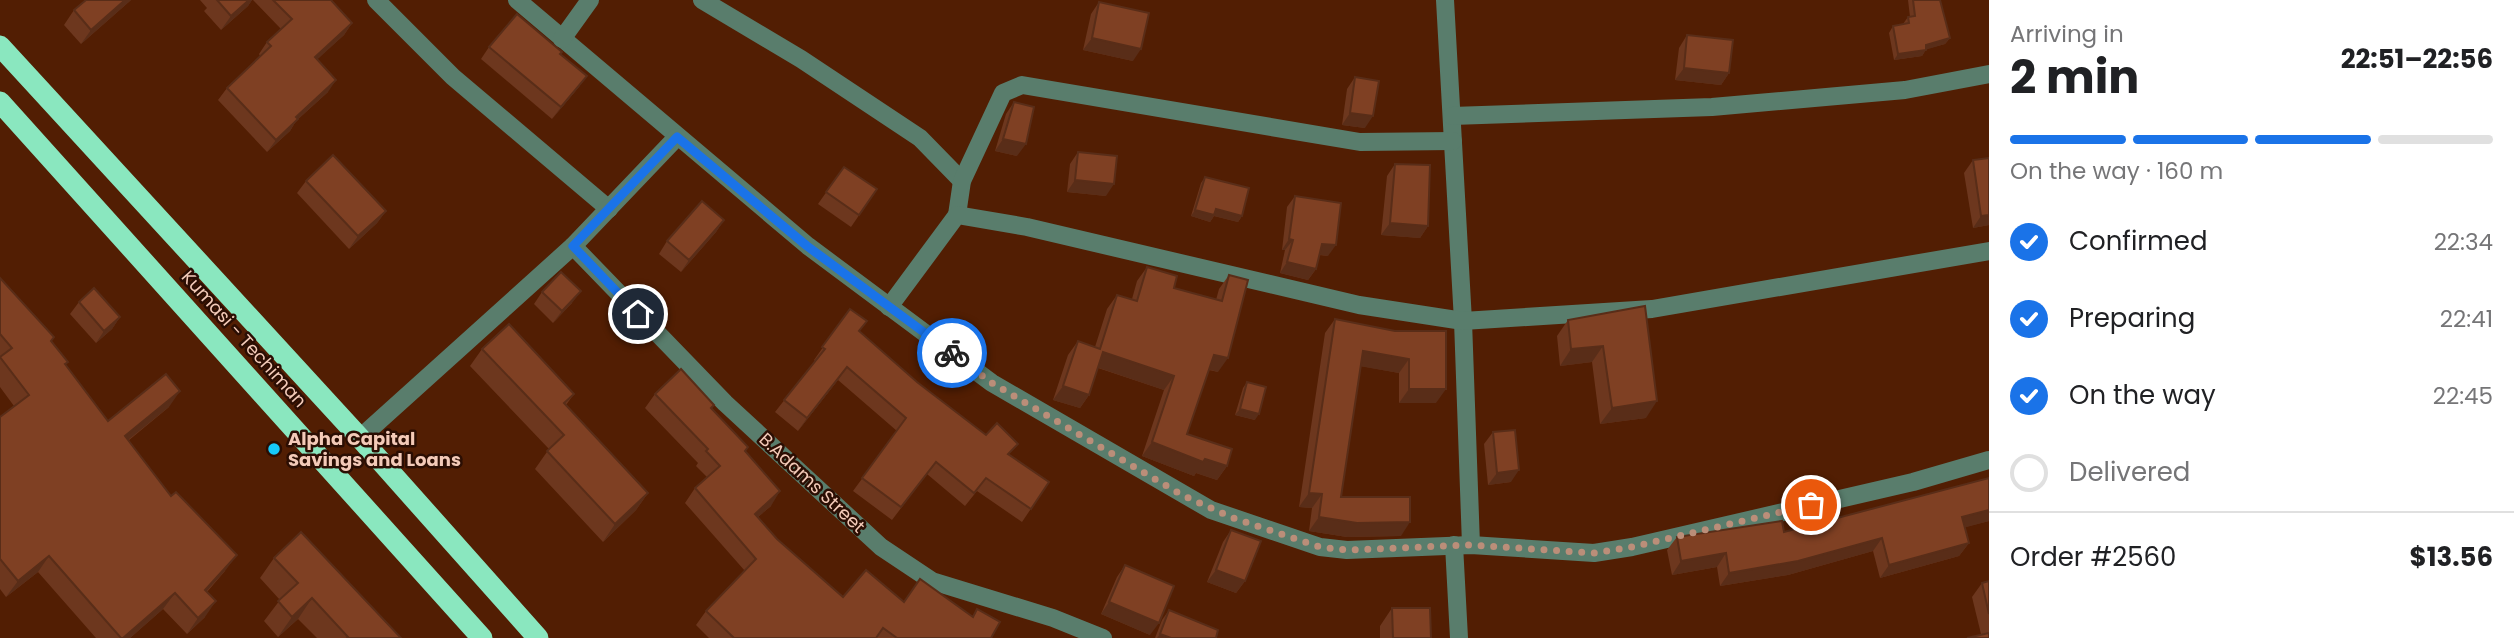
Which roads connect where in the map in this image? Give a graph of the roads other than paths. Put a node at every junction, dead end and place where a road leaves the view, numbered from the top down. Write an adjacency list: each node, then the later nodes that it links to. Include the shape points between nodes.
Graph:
1 (376, 0): 14 (lane, via 453,77)
2 (517, 0): 6 (lane)
3 (590, 0): 6 (lane)
4 (702, 0): 13 (lane, via 920,138)
5 (1445, 0): 10 (lane)
6 (562, 39): 11 (lane)
7 (0, 46): 20 (highway)
8 (1989, 75): 10 (lane, via 1905,90 1712,107)
9 (0, 102): 23 (highway, Kumasi - Techiman)
10 (1452, 116): 12 (lane)
11 (677, 137): 14 (lane); 18 (lane, via 807,246)
12 (1453, 141): 13 (lane, via 1360,142 1022,85 1003,93); 19 (lane)
13 (962, 181): 15 (lane)
14 (609, 209): 16 (lane)
15 (957, 215): 18 (lane); 19 (lane, via 1027,227 1359,305)
16 (573, 246): 20 (lane); 25 (lane, B.Adams Street, via 725,404 881,547 932,581)
17 (1989, 251): 19 (lane, via 1652,309)
18 (889, 307): 22 (lane, via 992,383 1211,510 1320,547)
19 (1463, 321): 22 (lane)
20 (360, 438): 24 (highway)
21 (1989, 460): 22 (lane, via 1632,547 1594,553)
22 (1462, 545): 26 (lane)
23 (482, 638)
24 (538, 638)
25 (1103, 638)
26 (1460, 638)

